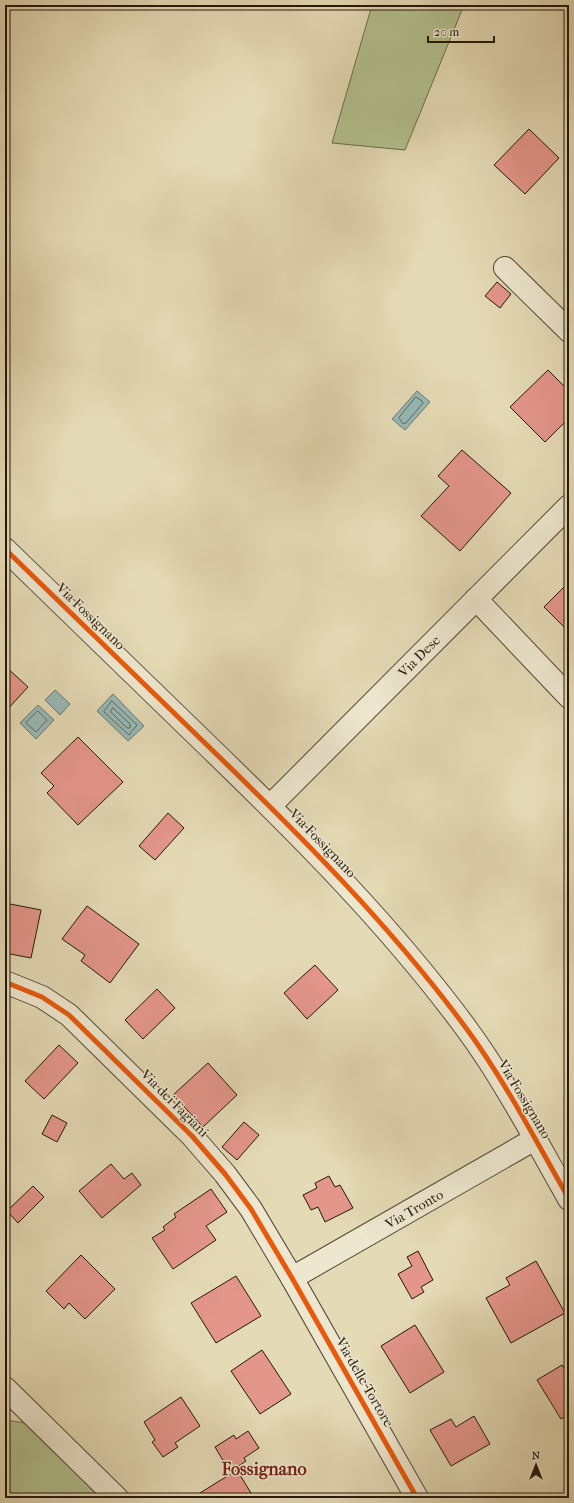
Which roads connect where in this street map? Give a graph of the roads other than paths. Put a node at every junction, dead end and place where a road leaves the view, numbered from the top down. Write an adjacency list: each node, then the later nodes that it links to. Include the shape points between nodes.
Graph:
1 (505, 268): 2 (street)
2 (569, 331)
3 (569, 506): 5 (street, Via Dese)
4 (5, 549): 7 (street, Via Fossignano)
5 (476, 599): 6 (street); 7 (street, Via Dese)
6 (569, 697)
7 (270, 806): 9 (street, Via Fossignano, via 348,886 432,984 482,1051)
8 (5, 982): 11 (street, Via dei Fagiani, via 42,997 69,1015 192,1136 245,1200)
9 (535, 1139): 10 (street, Via Fossignano); 11 (street, Via Tronto)
10 (569, 1199)
11 (292, 1278): 14 (street, Via delle Tortore)
12 (5, 1388): 13 (street)
13 (117, 1498)
14 (417, 1498)

